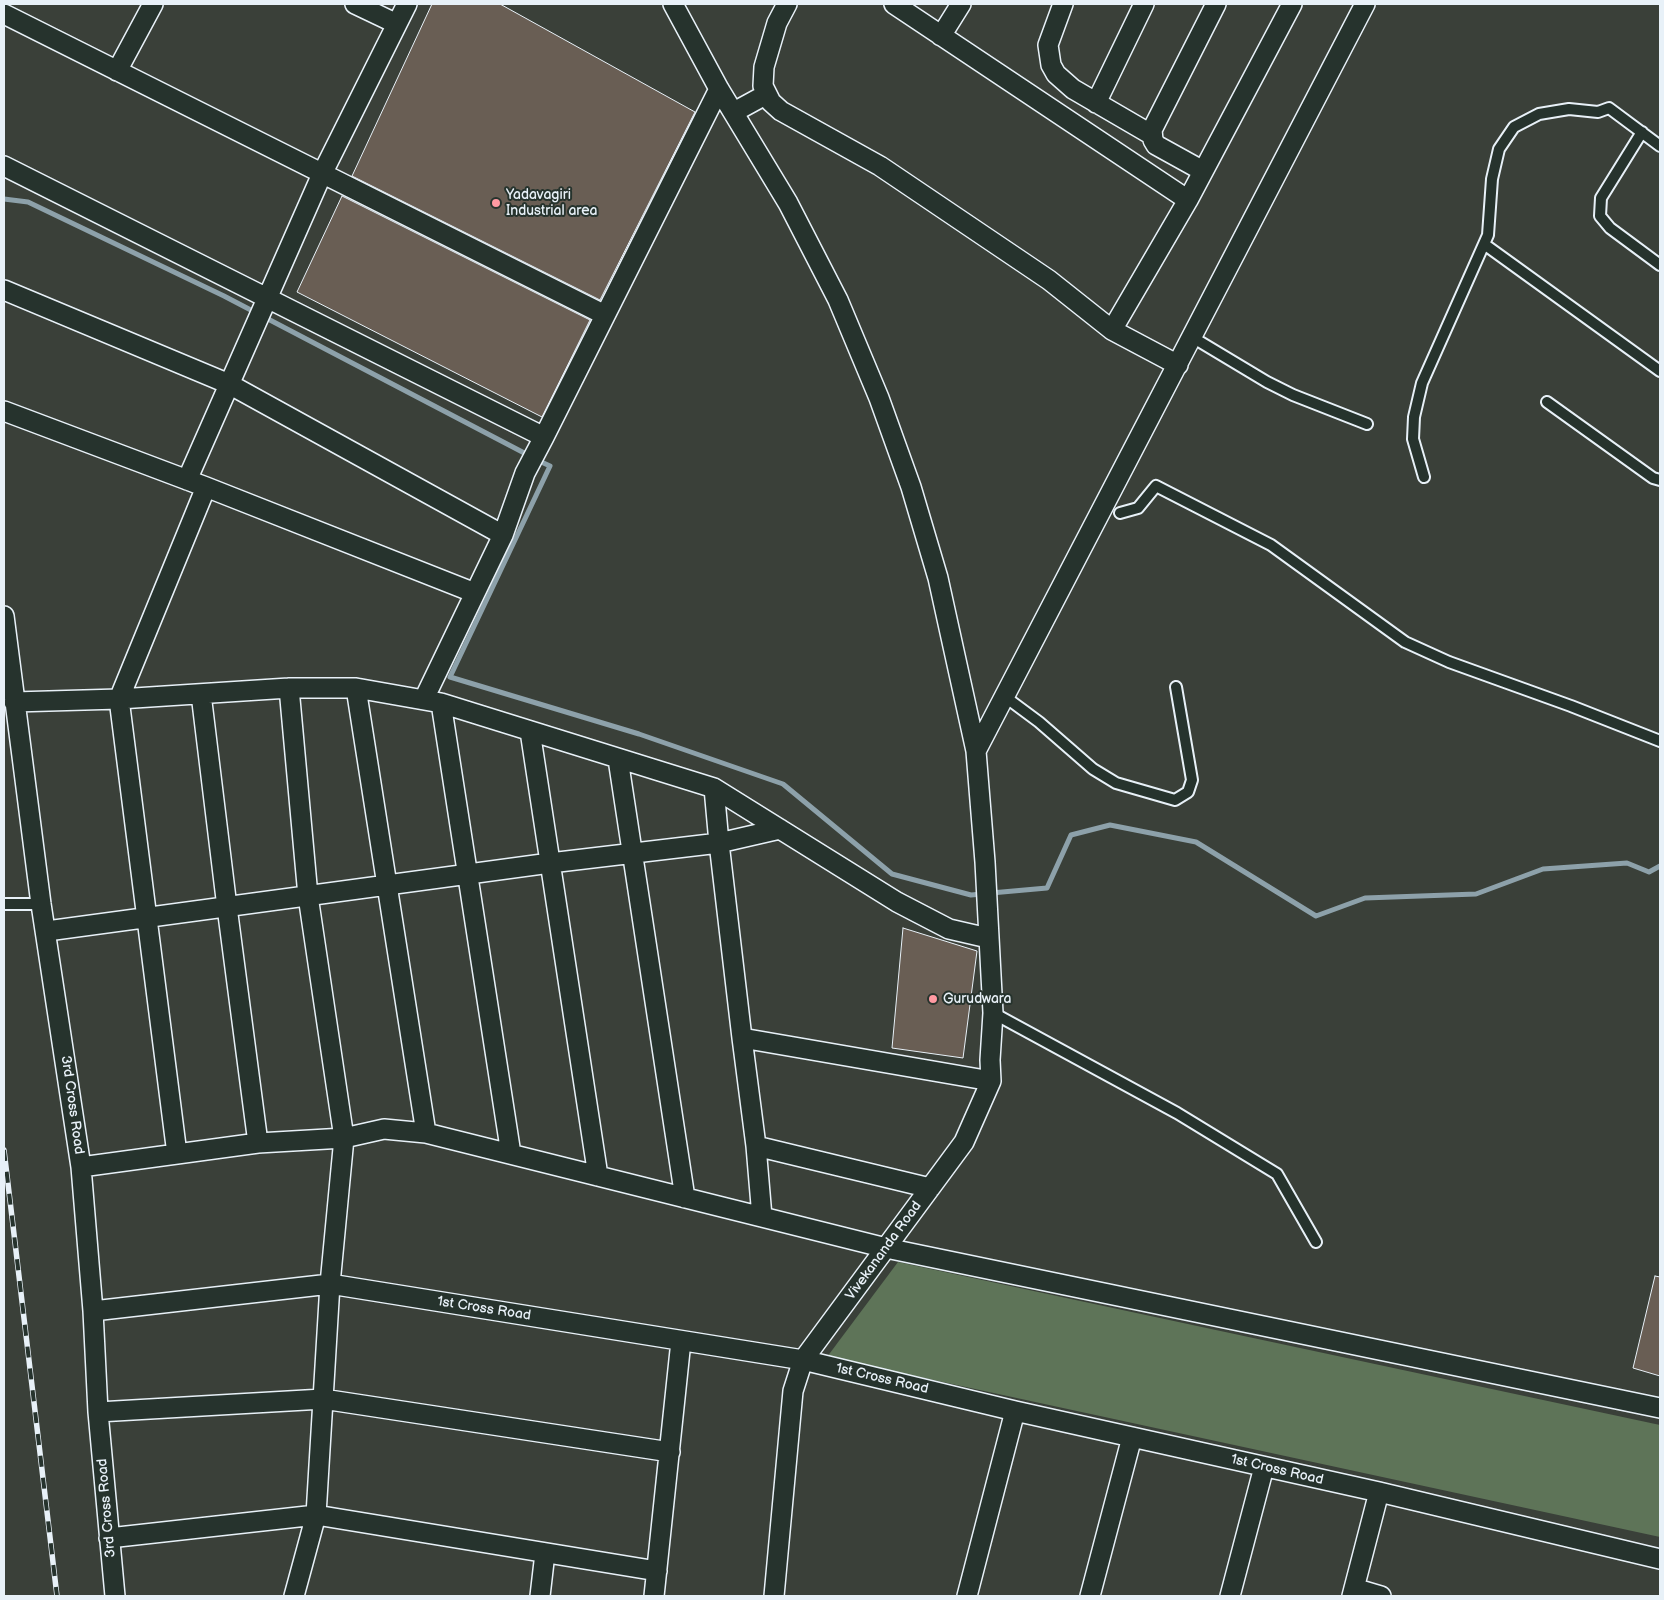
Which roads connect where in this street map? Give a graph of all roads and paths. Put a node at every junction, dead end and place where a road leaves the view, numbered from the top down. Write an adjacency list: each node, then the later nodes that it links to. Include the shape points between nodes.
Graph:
1 (153, 4): 16 (street)
2 (355, 4): 14 (street)
3 (407, 4): 14 (street)
4 (673, 4): 17 (street, Vivekananda Road)
5 (787, 4): 18 (street, via 777,23 764,68 762,86)
6 (894, 4): 15 (street)
7 (961, 4): 15 (street)
8 (1063, 4): 19 (street, via 1048,45 1051,65 1064,82)
9 (1144, 4): 19 (street)
10 (1216, 4): 22 (street, via 1154,125)
11 (1292, 4): 25 (street)
12 (1365, 4): 34 (street)
13 (4, 14): 16 (street)
14 (397, 24): 26 (street)
15 (941, 36): 27 (street)
16 (117, 71): 26 (street)
17 (719, 89): 20 (street, Vivekananda Road); 32 (street)
18 (767, 94): 20 (street); 33 (street, via 781,111 888,172 1049,280)
19 (1096, 104): 22 (street)
20 (734, 112): 60 (street, Vivekananda Road, via 788,203 838,300 879,398 911,487 938,578)
21 (1642, 132): 23 (lane); 28 (lane, via 1609,108 1598,112 1569,109 1539,114 1514,127 1499,149 1492,179 1488,235); 29 (lane, via 1601,198 1600,216 1610,228)
22 (1152, 135): 25 (street, via 1156,144)
23 (1660, 146)
24 (4, 166): 31 (street)
25 (1204, 171): 27 (street)
26 (322, 174): 31 (street); 32 (street)
27 (1188, 200): 33 (street)
28 (1484, 244): 36 (lane); 42 (lane, via 1422,383 1412,439)
29 (1660, 265)
30 (4, 290): 37 (street)
31 (266, 300): 37 (street); 41 (street)
32 (605, 315): 41 (street)
33 (1112, 330): 35 (street)
34 (1192, 337): 35 (street); 40 (lane, via 1267,382)
35 (1178, 365): 54 (street)
36 (1660, 371)
37 (228, 384): 43 (street); 47 (street)
38 (1547, 402): 44 (lane)
39 (4, 410): 43 (street)
40 (1367, 424)
41 (542, 441): 47 (street, via 525,473)
42 (1424, 477)
43 (187, 480): 45 (street)
44 (1660, 480)
45 (206, 487): 48 (street); 56 (street)
46 (1120, 513): 59 (lane, via 1138,508 1156,486 1271,545 1405,642 1449,662)
47 (503, 535): 48 (street)
48 (475, 593): 55 (street, via 448,646)
49 (4, 616): 57 (street, 3rd Cross Road)
50 (1176, 687): 54 (lane, via 1192,780 1188,792 1175,800 1116,783)
51 (289, 688): 52 (street); 53 (street); 69 (street)
52 (356, 688): 55 (street); 68 (street)
53 (201, 694): 56 (street); 72 (street)
54 (1004, 696): 60 (street)
55 (431, 697): 58 (street); 67 (street)
56 (119, 699): 57 (street); 73 (street)
57 (14, 702): 71 (street, 3rd Cross Road)
58 (530, 731): 61 (street); 66 (street)
59 (1660, 741)
60 (976, 751): 75 (street, Vivekananda Road)
61 (618, 759): 62 (street); 65 (street)
62 (714, 788): 63 (street); 64 (street)
63 (780, 829): 64 (street); 75 (street, via 897,902 949,929)
64 (719, 843): 65 (street); 77 (street)
65 (633, 852): 66 (street); 88 (street)
66 (550, 863): 67 (street); 86 (street)
67 (468, 874): 68 (street); 84 (street)
68 (386, 885): 69 (street); 79 (street)
69 (308, 896): 72 (street); 80 (street)
70 (4, 904): 71 (lane)
71 (41, 904): 74 (street, 3rd Cross Road)
72 (227, 907): 73 (street); 81 (street)
73 (148, 918): 74 (street); 83 (street)
74 (46, 932): 85 (street, 3rd Cross Road)
75 (988, 938): 76 (street, Vivekananda Road)
76 (993, 1013): 78 (street, Vivekananda Road); 90 (lane, via 1177,1113 1277,1174)
77 (742, 1038): 78 (street); 82 (street)
78 (991, 1081): 87 (street, Vivekananda Road, via 964,1142)
79 (426, 1133): 80 (street, via 384,1129); 84 (street)
80 (344, 1138): 81 (street); 92 (street)
81 (258, 1143): 83 (street)
82 (756, 1146): 87 (street); 89 (street)
83 (178, 1154): 85 (street)
84 (511, 1154): 86 (street)
85 (81, 1167): 93 (street, 3rd Cross Road)
86 (598, 1176): 88 (street)
87 (930, 1188): 91 (street, Vivekananda Road)
88 (685, 1198): 89 (street)
89 (762, 1217): 91 (street)
90 (1316, 1242)
91 (886, 1248): 95 (street, Vivekananda Road); 97 (street)
92 (330, 1284): 93 (street, 1st Cross Road); 94 (street, 1st Cross Road); 96 (street)
93 (94, 1311): 99 (street, 3rd Cross Road)
94 (681, 1341): 95 (street, 1st Cross Road); 101 (street)
95 (803, 1360): 98 (street, 1st Cross Road); 114 (street, Vivekananda Road, via 793,1391)
96 (323, 1399): 99 (street); 101 (street); 104 (street)
97 (1660, 1408)
98 (1015, 1411): 100 (street, 1st Cross Road); 115 (street)
99 (98, 1412): 105 (street, 3rd Cross Road)
100 (1132, 1437): 102 (street, 1st Cross Road); 116 (street)
101 (670, 1452): 108 (street)
102 (1264, 1467): 103 (street, 1st Cross Road); 117 (street)
103 (1380, 1492): 107 (street, 1st Cross Road); 109 (street)
104 (316, 1515): 105 (street); 106 (street); 111 (street)
105 (109, 1538): 110 (street, 3rd Cross Road)
106 (545, 1552): 108 (street); 112 (street)
107 (1660, 1559)
108 (657, 1571): 113 (street)
109 (1353, 1592): 118 (street)
110 (116, 1596)
111 (294, 1596)
112 (540, 1596)
113 (654, 1596)
114 (774, 1596)
115 (968, 1596)
116 (1090, 1596)
117 (1230, 1596)
118 (1381, 1596)

